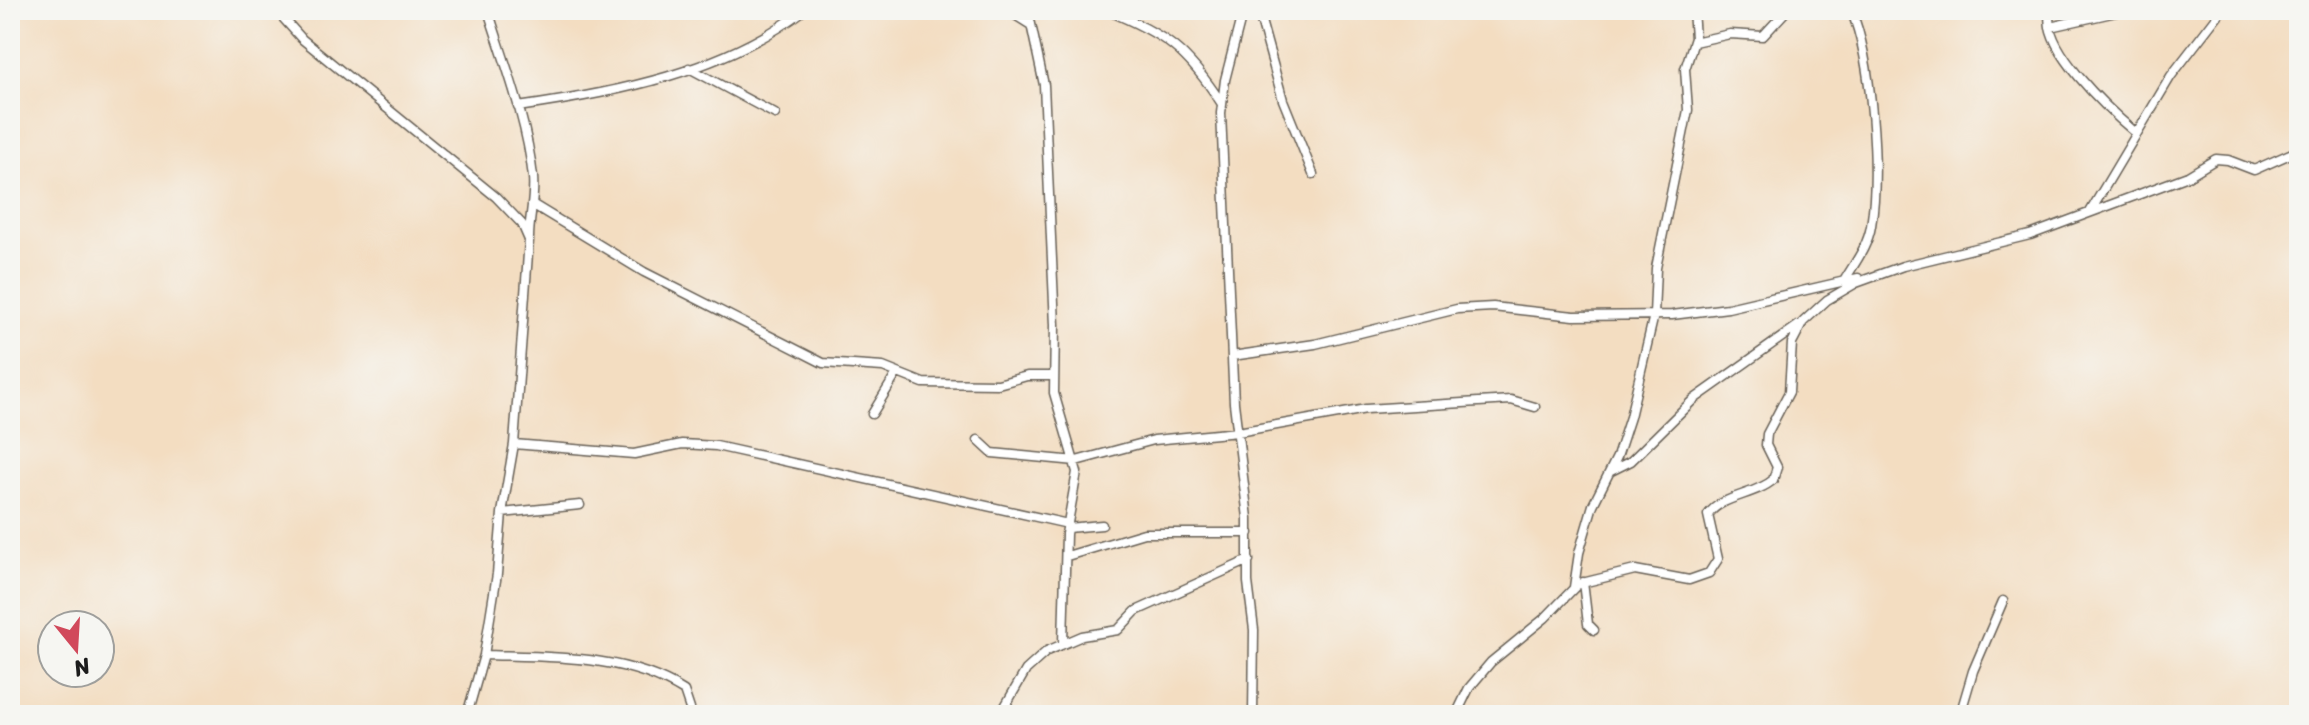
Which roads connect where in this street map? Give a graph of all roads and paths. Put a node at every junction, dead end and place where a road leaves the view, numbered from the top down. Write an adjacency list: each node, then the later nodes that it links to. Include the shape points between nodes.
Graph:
1 (276, 10): 27 (street, via 302,39 496,197 522,224)
2 (488, 10): 20 (street)
3 (804, 10): 18 (street, via 764,36)
4 (1007, 10): 15 (street)
5 (1028, 10): 15 (street)
6 (1106, 10): 19 (street, via 1165,37)
7 (1243, 10): 19 (street)
8 (1258, 10): 24 (street, via 1283,100)
9 (1693, 10): 17 (street)
10 (1787, 10): 17 (street, via 1763,36 1730,34)
11 (1851, 10): 29 (street, via 1869,74 1873,205 1867,239)
12 (2051, 10): 16 (street)
13 (2125, 10): 16 (street)
14 (2222, 10): 22 (street)
15 (1032, 25): 34 (street, via 1044,85)
16 (2050, 27): 22 (street, via 2090,93)
17 (1694, 42): 30 (street, via 1685,69 1688,110 1656,268)
18 (689, 68): 20 (street, via 600,94); 21 (street)
19 (1222, 104): 32 (street)
20 (518, 107): 25 (street, via 531,166)
21 (775, 114)
22 (2136, 133): 26 (street)
23 (2299, 150): 26 (street, via 2254,170 2216,159 2188,176)
24 (1313, 174)
25 (532, 204): 27 (street); 33 (street, via 644,272 813,360)
26 (2089, 213): 28 (street, via 2030,235)
27 (529, 240): 39 (street)
28 (1883, 273): 29 (street); 31 (street, via 1856,283)
29 (1844, 281): 30 (street, via 1728,308)
30 (1654, 315): 32 (street, via 1467,308 1315,344); 41 (street)
31 (1803, 322): 41 (street, via 1693,400 1631,461); 49 (street, via 1790,349 1787,399 1767,434 1777,474 1759,490 1711,510 1708,526 1718,559 1713,569 1689,580 1642,570)
32 (1232, 356): 37 (street)
33 (897, 373): 34 (street, via 923,383 998,384); 36 (street)
34 (1053, 376): 40 (street, via 1056,406)
35 (1535, 407): 37 (street, via 1511,400 1366,409)
36 (872, 414)
37 (1238, 432): 40 (street, via 1154,440); 46 (street)
38 (978, 440): 40 (street, via 992,453)
39 (514, 444): 43 (street); 45 (street, via 634,454 682,444 716,446)
40 (1076, 461): 45 (street)
41 (1611, 471): 49 (street, via 1593,505 1579,553)
42 (580, 505): 43 (street)
43 (502, 513): 53 (street)
44 (1102, 525): 45 (street)
45 (1067, 526): 47 (street)
46 (1249, 533): 47 (street, via 1144,533); 48 (street)
47 (1067, 556): 52 (street)
48 (1249, 560): 52 (street, via 1136,611 1118,630); 57 (street)
49 (1579, 584): 51 (street); 58 (street, via 1491,662 1469,688)
50 (2003, 601): 59 (street)
51 (1594, 630)
52 (1063, 643): 56 (street, via 1026,670)
53 (484, 655): 54 (street); 55 (street, via 573,657 637,671 683,690)
54 (467, 715)
55 (692, 715)
56 (1000, 715)
57 (1253, 715)
58 (1456, 715)
59 (1960, 715)

